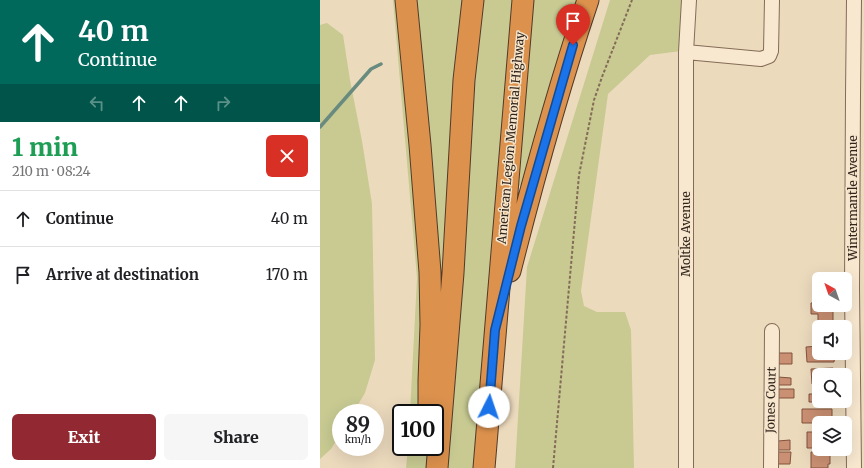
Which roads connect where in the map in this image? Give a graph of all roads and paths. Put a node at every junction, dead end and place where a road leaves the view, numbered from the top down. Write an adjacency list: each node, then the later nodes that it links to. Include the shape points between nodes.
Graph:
1 (406, 0): 13 (highway, via 430,272)
2 (473, 0): 16 (highway, via 464,80 453,273)
3 (523, 0): 11 (highway, American Legion Memorial Highway)
4 (588, 0): 11 (highway, via 534,182)
5 (632, 0): 18 (path, via 594,100 579,175)
6 (689, 0): 9 (street, Moltke Avenue)
7 (772, 0): 9 (street, via 769,56 762,59)
8 (854, 0): 10 (street, Wintermantle Avenue, via 853,102)
9 (686, 52): 19 (street, Moltke Avenue)
10 (858, 288): 21 (street, Wintermantle Avenue)
11 (495, 330): 17 (highway, American Legion Memorial Highway)
12 (772, 331): 20 (street, Jones Court)
13 (429, 404)
14 (430, 456): 15 (highway)
15 (430, 468)
16 (437, 468)
17 (484, 468)
18 (554, 468)
19 (686, 468)
20 (771, 468)
21 (854, 468)

